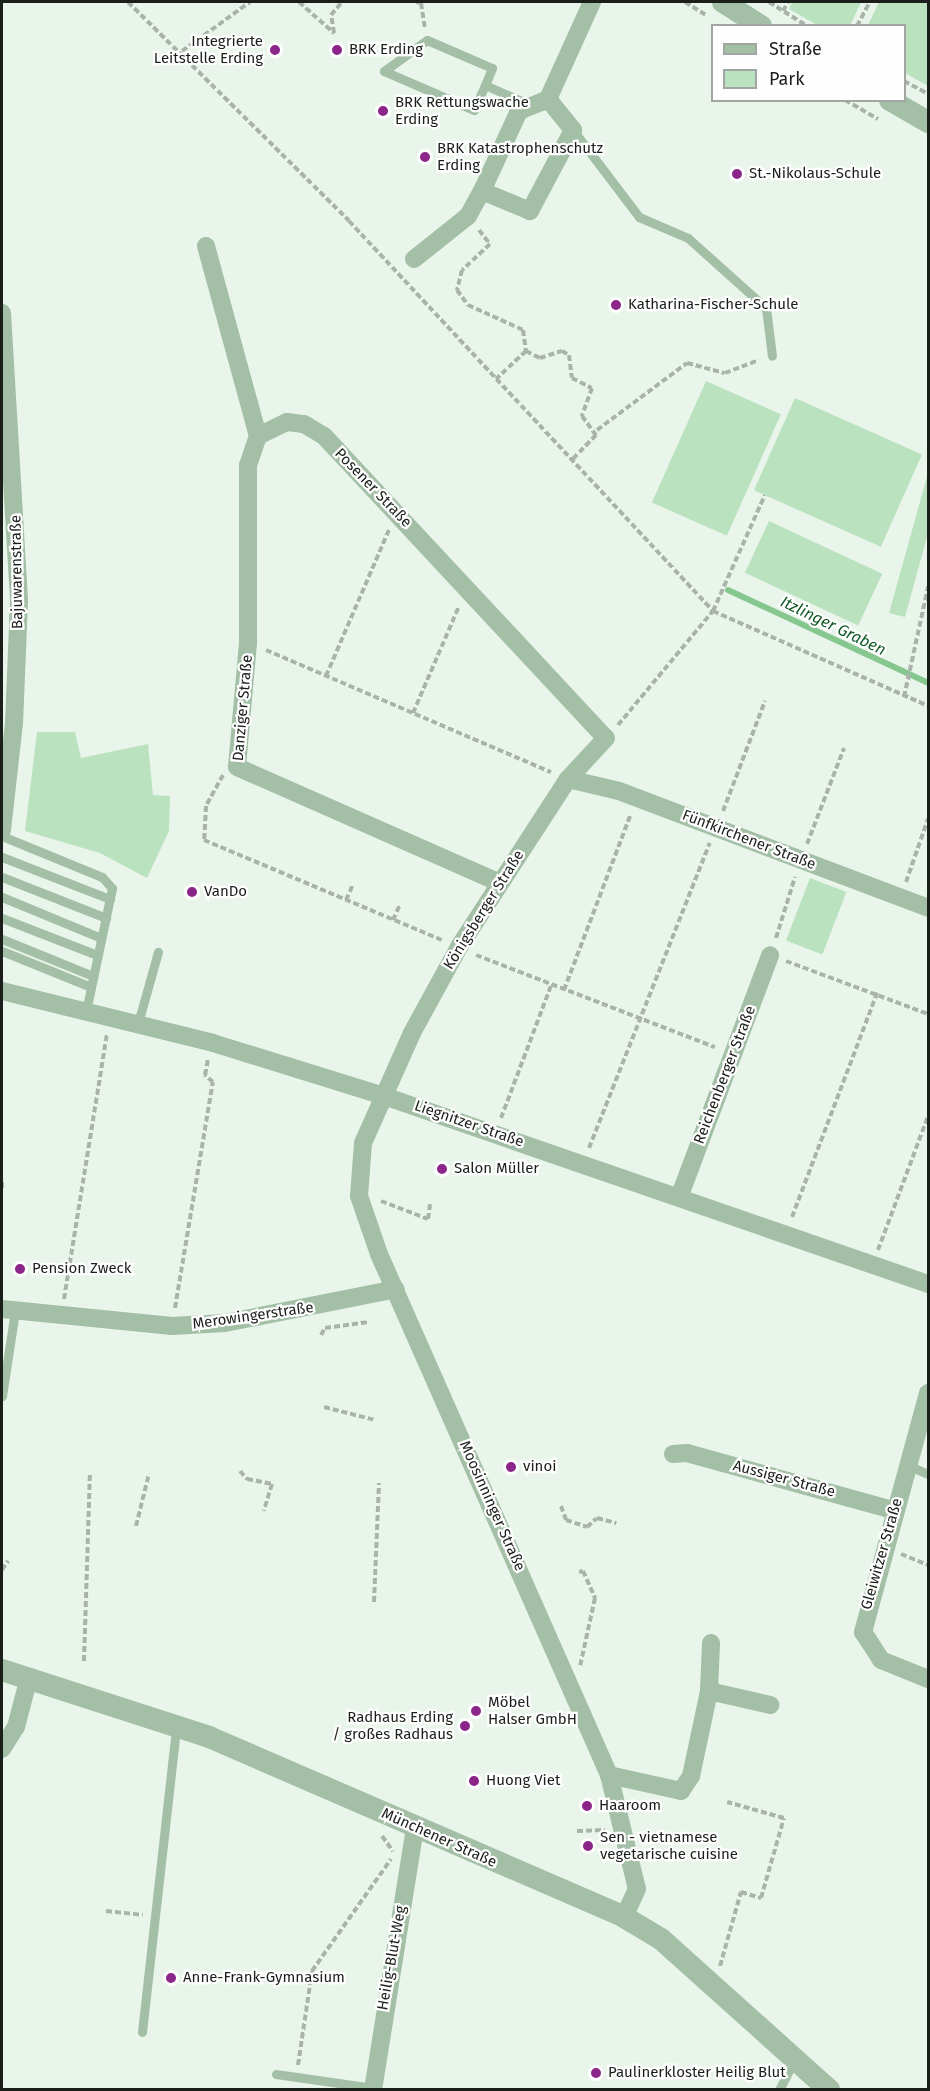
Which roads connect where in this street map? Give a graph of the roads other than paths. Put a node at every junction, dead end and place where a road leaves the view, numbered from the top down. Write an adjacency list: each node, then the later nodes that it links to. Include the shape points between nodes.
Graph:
1 (592, 2): 5 (street)
2 (716, 10): 3 (street)
3 (755, 24)
4 (485, 85): 4 (lane, via 492,68 427,40 384,71 474,110); 7 (lane)
5 (548, 99): 7 (street); 9 (street)
6 (893, 102): 8 (street)
7 (528, 104): 10 (street, via 519,111)
8 (928, 122)
9 (573, 130): 10 (street, via 534,210); 15 (lane, via 639,217 688,238 766,309)
10 (482, 191): 12 (street, via 468,216)
11 (206, 246): 16 (street)
12 (414, 259)
13 (2, 313): 14 (street, Bajuwarenstraße)
14 (3, 356): 19 (street, Bajuwarenstraße, via 19,600 14,723)
15 (772, 356)
16 (258, 436): 17 (street, Posener Straße, via 287,422 316,430); 23 (street, Danziger Straße, via 248,465 248,643 237,767)
17 (606, 738): 18 (street, Königsberger Straße)
18 (568, 778): 23 (street, Königsberger Straße); 26 (street, Fünfkirchener Straße, via 716,828)
19 (2, 830)
20 (2, 836): 25 (lane, via 102,878 112,888)
21 (2, 857): 25 (lane)
22 (2, 877): 28 (lane)
23 (500, 883): 40 (street, Königsberger Straße, via 459,947)
24 (2, 897): 29 (lane)
25 (110, 898): 28 (lane)
26 (928, 908)
27 (2, 918): 33 (lane)
28 (106, 918): 29 (lane)
29 (101, 938): 33 (lane)
30 (2, 939): 35 (lane)
31 (2, 951): 36 (lane)
32 (158, 952): 39 (lane)
33 (98, 955): 35 (lane)
34 (770, 955): 41 (street, Reichenberger Straße)
35 (93, 976): 36 (lane)
36 (91, 987): 38 (lane)
37 (2, 991): 38 (street, Liegnitzer Straße)
38 (86, 1011): 39 (street, Liegnitzer Straße)
39 (138, 1023): 40 (street, Liegnitzer Straße)
40 (381, 1095): 41 (street, Liegnitzer Straße); 43 (street, Moosinninger Straße, via 363,1143 359,1196)
41 (680, 1195): 42 (street, Liegnitzer Straße)
42 (928, 1284)
43 (396, 1289): 44 (street, Merowingerstraße, via 225,1323 172,1326); 59 (street, Moosinninger Straße)
44 (8, 1310): 46 (lane)
45 (928, 1394): 48 (street, Gleiwitzer Straße)
46 (2, 1396)
47 (674, 1454): 50 (street, Aussiger Straße, via 687,1453)
48 (907, 1465): 49 (lane); 50 (street, Gleiwitzer Straße)
49 (928, 1474)
50 (893, 1510): 54 (street, Gleiwitzer Straße, via 865,1609 864,1638 881,1660)
51 (711, 1643): 55 (street)
52 (2, 1670): 53 (street, Münchener Straße)
53 (29, 1677): 57 (street, Münchener Straße); 58 (street, via 16,1726)
54 (928, 1679)
55 (709, 1691): 56 (street); 59 (street, via 690,1776 681,1791)
56 (770, 1705)
57 (177, 1726): 60 (street, Münchener Straße); 62 (lane)
58 (2, 1749)
59 (609, 1775): 61 (street, Moosinninger Straße, via 636,1879)
60 (415, 1827): 61 (street, Münchener Straße); 65 (street, Heilig-Blut-Weg)
61 (624, 1917): 63 (street, Münchener Straße, via 661,1939)
62 (142, 2032)
63 (795, 2059): 66 (lane); 67 (street, Münchener Straße)
64 (276, 2074): 65 (lane)
65 (373, 2089)
66 (779, 2090)
67 (829, 2090)

